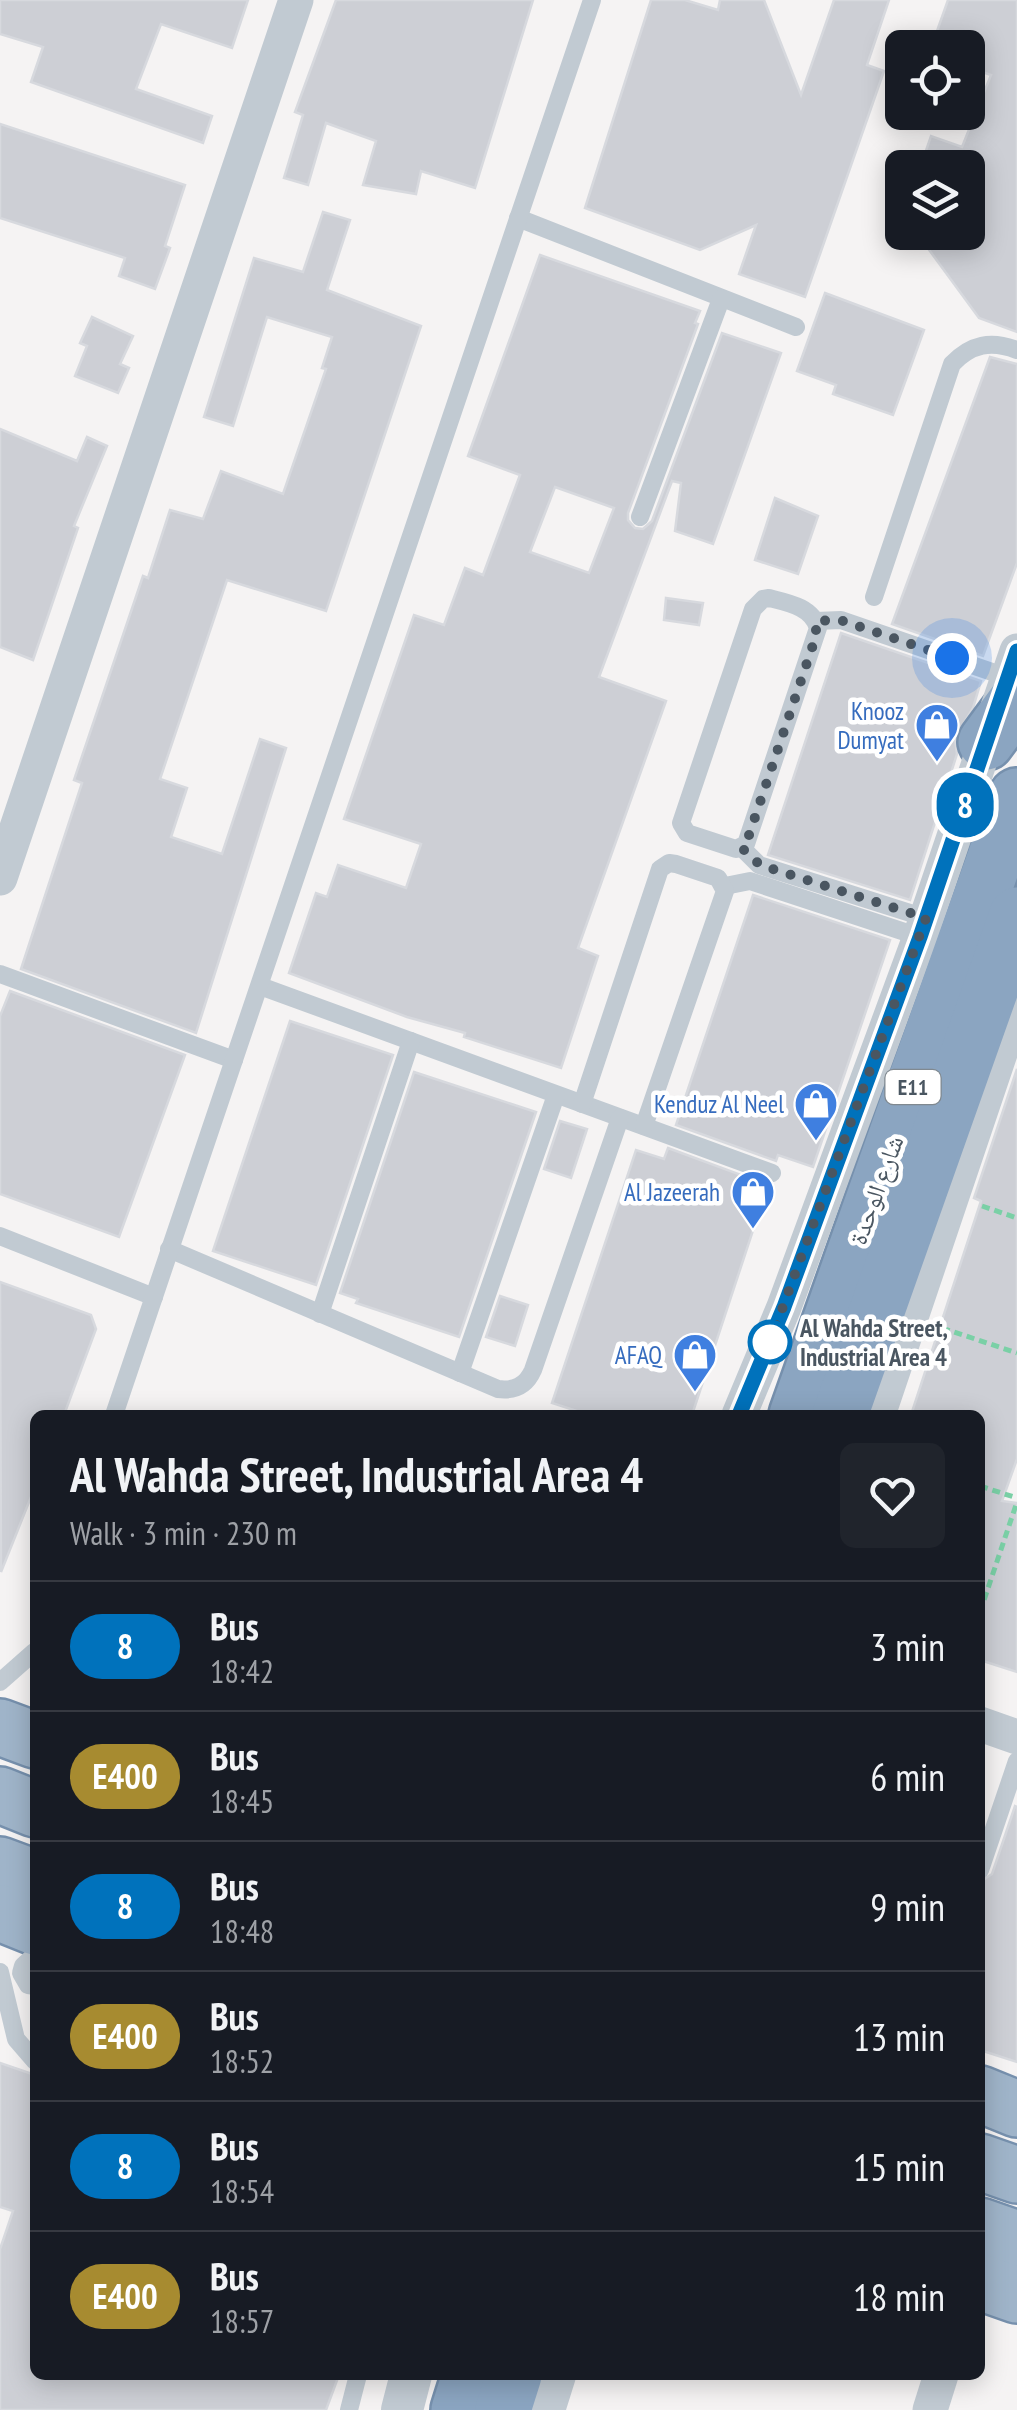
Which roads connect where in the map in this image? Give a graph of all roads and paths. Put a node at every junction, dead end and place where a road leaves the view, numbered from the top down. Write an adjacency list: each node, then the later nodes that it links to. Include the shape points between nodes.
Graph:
1 (296, 0): 14 (street)
2 (592, 0): 3 (lane)
3 (518, 218): 4 (lane); 19 (lane)
4 (721, 299): 5 (lane); 7 (lane)
5 (796, 327)
6 (1017, 350): 8 (lane, via 987,344 952,364)
7 (640, 516)
8 (874, 597)
9 (816, 621): 11 (lane, via 840,620 995,673); 13 (lane); 13 (lane, via 806,610 776,600 752,608 682,817 687,832)
10 (1017, 651): 11 (street)
11 (1003, 709): 17 (street)
12 (1017, 796): 35 (highway, شارع الوحدة / E11)
13 (742, 848): 17 (lane, via 760,865)
14 (0, 878)
15 (725, 886): 17 (lane, via 750,881); 24 (lane, via 676,864 660,869); 26 (lane)
16 (1017, 915): 35 (highway, شارع الوحدة / E11)
17 (923, 928): 37 (street)
18 (0, 974): 22 (lane)
19 (260, 986): 21 (lane); 22 (lane)
20 (1017, 1004): 32 (street)
21 (411, 1042): 23 (lane); 31 (lane)
22 (234, 1060): 29 (lane)
23 (556, 1095): 24 (lane); 34 (lane)
24 (582, 1104): 25 (lane)
25 (620, 1118): 26 (lane); 34 (lane, via 530,1378 508,1390)
26 (644, 1126): 27 (lane)
27 (772, 1173)
28 (0, 1236): 30 (lane)
29 (170, 1250): 30 (lane); 31 (lane)
30 (154, 1297): 36 (lane)
31 (320, 1314): 34 (lane)
32 (910, 1317): 33 (path); 35 (street)
33 (1017, 1353)
34 (460, 1373)
35 (834, 1404)
36 (116, 1410)
37 (741, 1410)
38 (985, 1488): 39 (path)
39 (1017, 1500): 40 (path)
40 (985, 1597)
41 (30, 1654): 42 (lane)
42 (0, 1682)
43 (985, 1726): 45 (street)
44 (0, 1727): 46 (highway)
45 (1017, 1737)
46 (30, 1738)
47 (1017, 1761): 50 (lane)
48 (0, 1795): 49 (highway)
49 (30, 1807)
50 (985, 1855)
51 (0, 1865): 52 (highway)
52 (30, 1876)
53 (0, 1912): 54 (highway)
54 (30, 1948)
55 (30, 1950): 57 (lane)
56 (30, 1953): 58 (lane, via 23,1980)
57 (0, 1970): 59 (lane, via 16,2039)
58 (30, 1984)
59 (30, 2055)
60 (985, 2096): 61 (highway)
61 (1017, 2108)
62 (985, 2164): 63 (highway)
63 (1017, 2175)
64 (985, 2228): 65 (highway)
65 (1017, 2239)
66 (985, 2284): 67 (highway)
67 (1017, 2295)
68 (357, 2380): 74 (lane)
69 (410, 2380): 75 (street)
70 (468, 2380): 76 (highway)
71 (512, 2380): 77 (highway)
72 (553, 2380): 78 (street)
73 (939, 2380): 79 (street)
74 (350, 2410)
75 (402, 2410)
76 (459, 2410)
77 (503, 2410)
78 (544, 2410)
79 (930, 2410)

